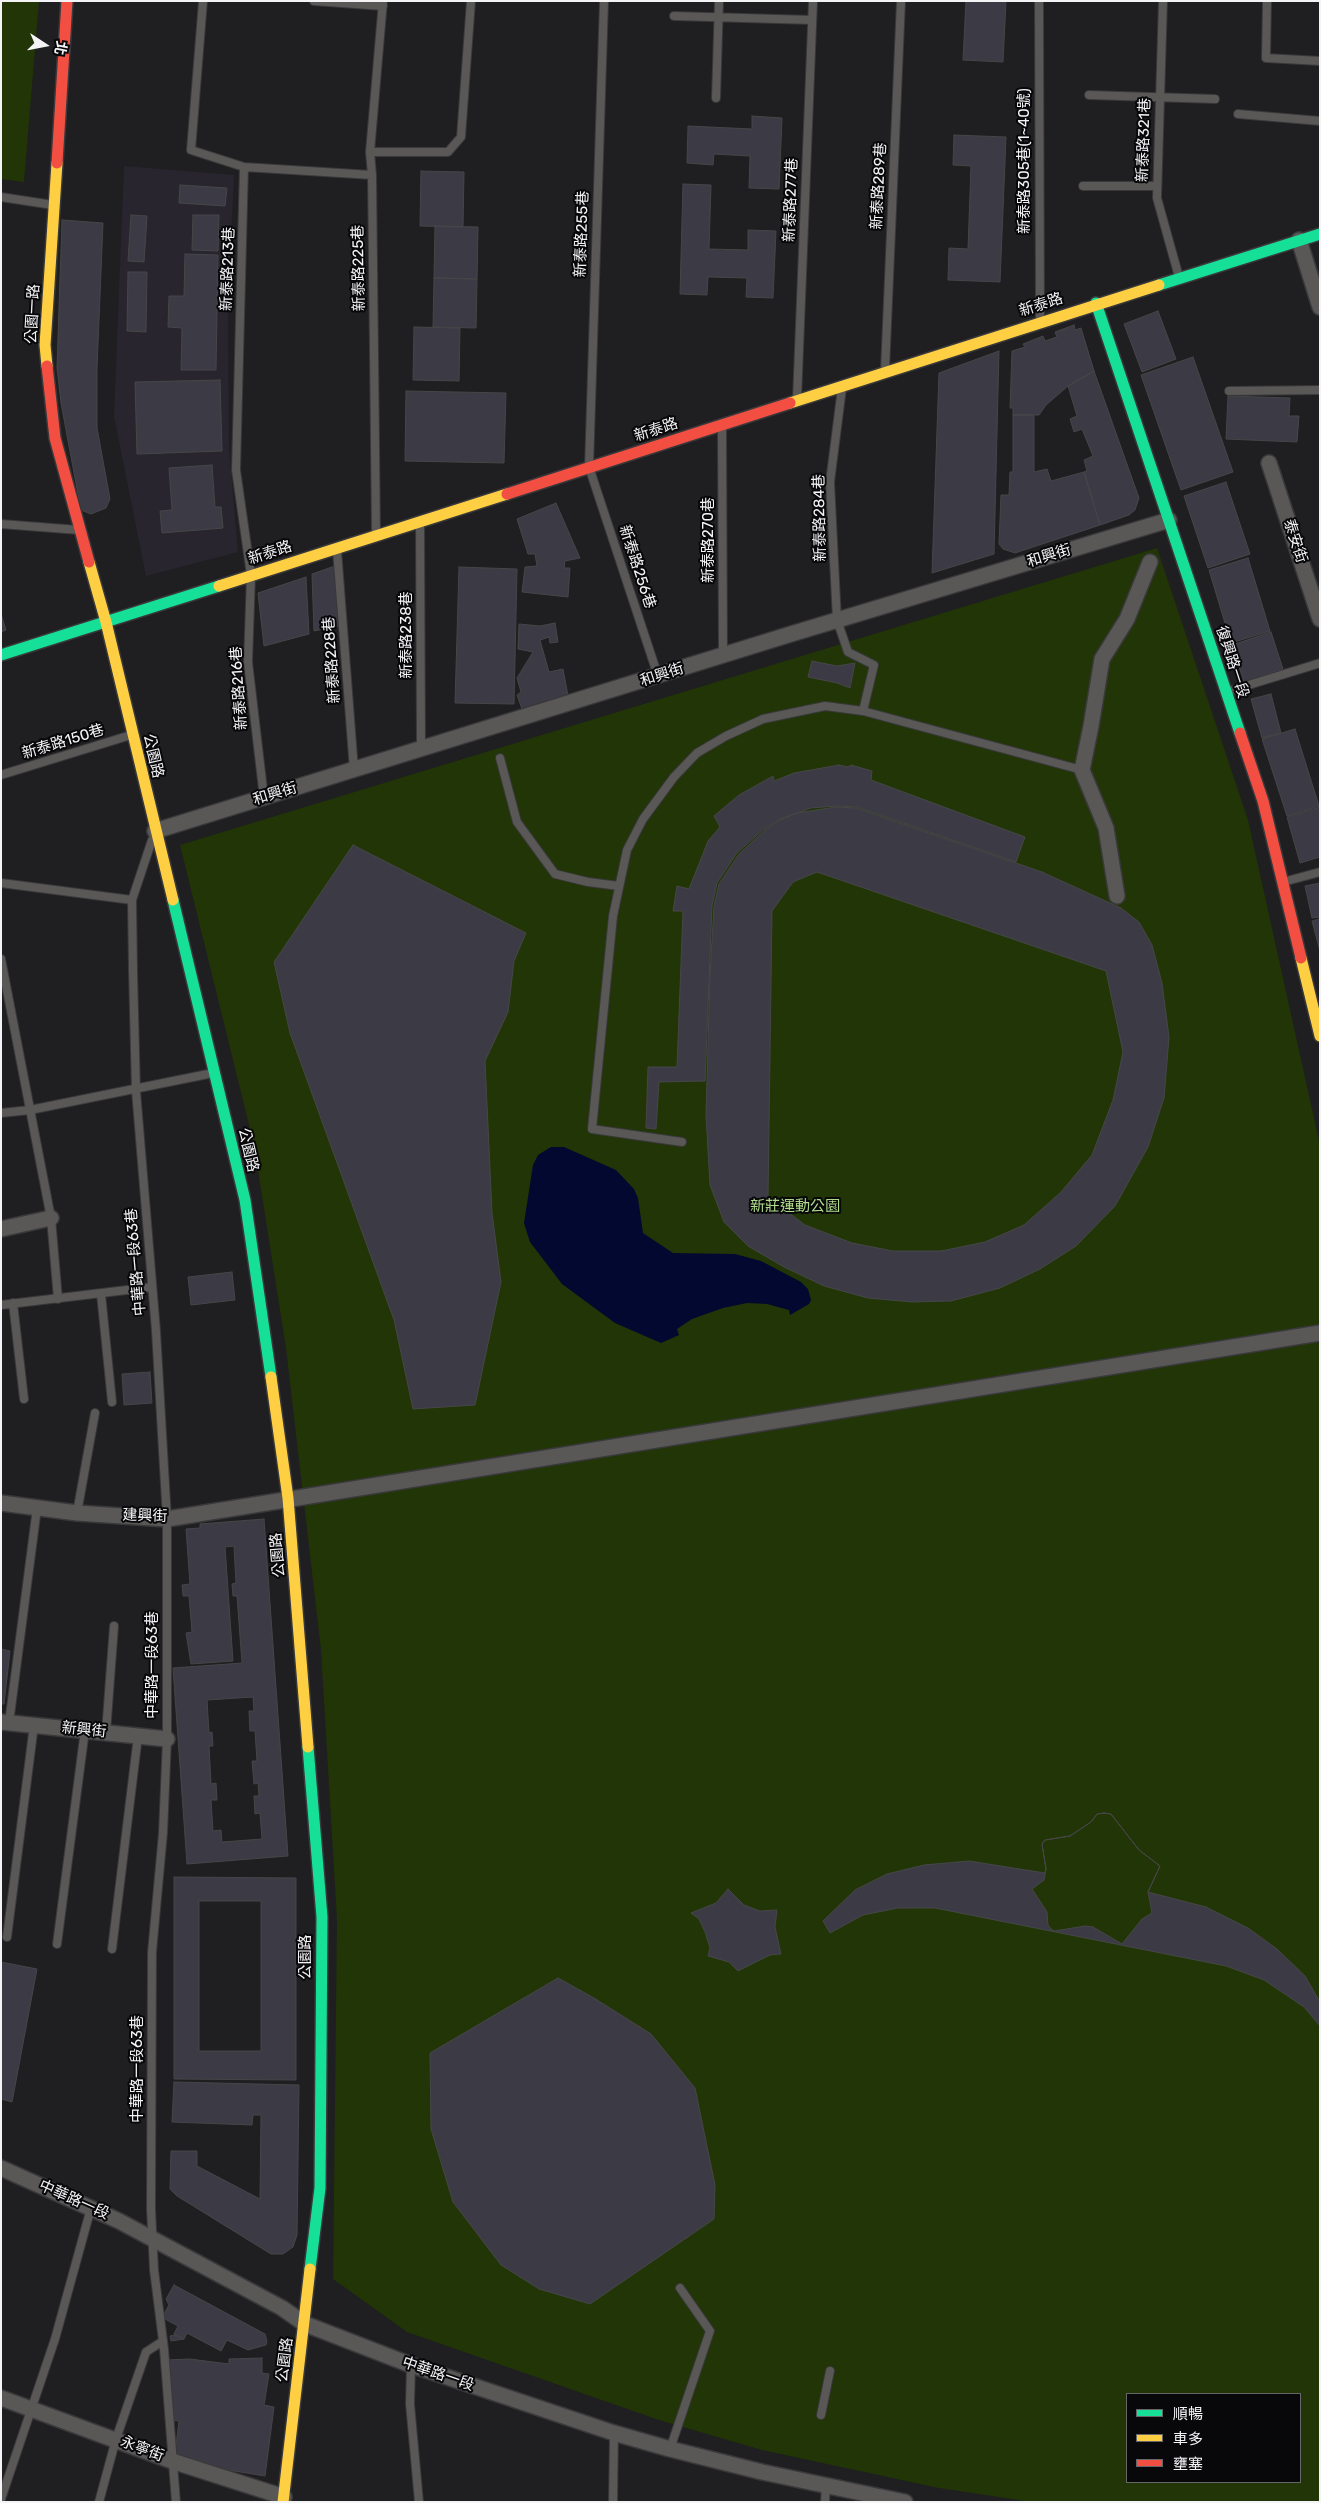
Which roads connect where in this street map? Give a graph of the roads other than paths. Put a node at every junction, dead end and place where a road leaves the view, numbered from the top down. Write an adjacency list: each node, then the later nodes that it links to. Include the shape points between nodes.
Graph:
1 (67, 1): 29 (street, 公園一路)
2 (203, 1): 24 (lane, via 191,150)
3 (314, 1): 12 (lane)
4 (471, 1): 23 (lane, via 462,137 448,152)
5 (604, 1): 43 (lane, 新泰路255巷)
6 (719, 1): 14 (lane)
7 (813, 1): 15 (lane, 新泰路277巷)
8 (902, 1): 36 (lane, 新泰路289巷)
9 (1039, 1): 35 (lane, 新泰路305巷(1~40號))
10 (1163, 1): 19 (lane, 新泰路321巷)
11 (1267, 1): 16 (lane, via 1266,58)
12 (383, 4): 23 (lane, 新泰路225巷)
13 (674, 16): 14 (lane)
14 (718, 17): 15 (lane); 18 (lane)
15 (812, 20): 40 (lane, 新泰路277巷)
16 (1320, 61)
17 (1088, 95): 19 (lane)
18 (716, 98)
19 (1160, 98): 20 (lane); 27 (lane, 新泰路321巷)
20 (1215, 99)
21 (1238, 114): 22 (lane)
22 (1320, 121)
23 (370, 152): 25 (lane, 新泰路225巷)
24 (244, 167): 25 (lane); 51 (lane, 新泰路213巷, via 236,470)
25 (372, 175): 48 (lane, 新泰路225巷)
26 (1083, 186): 27 (lane)
27 (1156, 186): 32 (lane, 新泰路321巷)
28 (1, 197): 29 (lane)
29 (55, 205): 47 (street, 公園一路, via 45,345 56,438)
30 (1320, 234): 31 (street, 新泰路)
31 (1299, 240): 32 (street, 新泰路); 34 (street)
32 (1180, 277): 33 (street, 新泰路)
33 (1096, 303): 35 (street, 新泰路); 44 (street, 復興路一段)
34 (1320, 307)
35 (1040, 322): 36 (street, 新泰路)
36 (885, 372): 37 (street, 新泰路)
37 (842, 385): 40 (street, 新泰路); 53 (lane, 新泰路284巷, via 830,482)
38 (1320, 390): 39 (lane)
39 (1229, 391)
40 (797, 400): 41 (street, 新泰路)
41 (722, 424): 43 (street, 新泰路); 56 (lane, 新泰路270巷)
42 (1269, 463): 52 (street, 泰安街)
43 (589, 467): 45 (street, 新泰路); 58 (lane, 新泰路256巷)
44 (1169, 520): 53 (street, 和興街); 59 (street, 復興路一段)
45 (420, 521): 48 (street, 新泰路); 62 (lane, 新泰路238巷)
46 (1, 524): 47 (lane)
47 (81, 530): 54 (street, 公園一路)
48 (376, 535): 49 (street, 新泰路)
49 (337, 548): 51 (street, 新泰路); 64 (lane, 新泰路228巷)
50 (1150, 562): 65 (street, via 1127,619 1102,659)
51 (251, 575): 54 (street, 新泰路); 67 (lane, 新泰路216巷, via 248,662)
52 (1320, 618)
53 (837, 620): 56 (street, 和興街); 60 (lane, 新泰路284巷, via 848,652 874,665)
54 (106, 622): 55 (street, 新泰路); 61 (street, 公園路)
55 (1, 655)
56 (723, 655): 58 (street, 和興街)
57 (1320, 663): 59 (lane)
58 (658, 676): 62 (street, 和興街)
59 (1226, 692): 71 (street, 復興路一段, via 1262,801)
60 (863, 711): 65 (lane); 72 (lane, via 826,706 763,719 697,753 674,777 643,819 627,850)
61 (132, 734): 66 (lane, 新泰路150巷); 68 (street, 公園路)
62 (421, 750): 64 (street, 和興街)
63 (500, 758): 72 (lane, via 517,822 555,874)
64 (354, 770): 67 (street, 和興街)
65 (1082, 770): 73 (street, via 1106,828)
66 (1, 775)
67 (264, 798): 68 (street, 和興街)
68 (155, 831): 74 (lane, 中華路一段63巷); 77 (street, 公園路)
69 (1320, 872): 71 (lane)
70 (1, 882): 74 (lane)
71 (1282, 882): 76 (street, 復興路一段)
72 (619, 886): 81 (lane, via 613,916 592,1129)
73 (1117, 896)
74 (132, 900): 78 (lane, 中華路一段63巷)
75 (1, 958): 79 (lane)
76 (1320, 1036)
77 (215, 1073): 78 (lane); 93 (street, 公園路, via 245,1200)
78 (136, 1090): 79 (lane); 84 (lane, 中華路一段63巷)
79 (30, 1110): 80 (lane); 82 (lane)
80 (1, 1113)
81 (682, 1142)
82 (51, 1218): 83 (street); 86 (lane)
83 (1, 1229)
84 (152, 1287): 85 (lane); 97 (lane, 中華路一段63巷)
85 (101, 1294): 86 (lane); 91 (lane)
86 (58, 1299): 87 (lane)
87 (12, 1303): 88 (lane); 90 (lane)
88 (1, 1305)
89 (1320, 1333): 93 (street, 建興街)
90 (24, 1399)
91 (112, 1402)
92 (94, 1413): 96 (lane)
93 (288, 1498): 97 (street, 建興街); 112 (street, 公園路, via 322,1917 320,2188)
94 (1, 1503): 95 (street, 建興街)
95 (37, 1508): 96 (street, 建興街); 99 (lane)
96 (77, 1513): 97 (street, 建興街)
97 (167, 1519): 104 (lane, 中華路一段63巷)
98 (114, 1626): 102 (lane)
99 (5, 1723): 100 (street, 新興街)
100 (34, 1725): 101 (street, 新興街); 105 (lane)
101 (85, 1730): 102 (street, 新興街); 106 (lane)
102 (106, 1732): 103 (street, 新興街)
103 (138, 1736): 104 (street, 新興街); 107 (lane)
104 (167, 1739): 110 (lane, 中華路一段63巷, via 163,1833 152,1952)
105 (7, 1937)
106 (57, 1944)
107 (112, 1949)
108 (1, 2168): 109 (street, 中華路一段)
109 (91, 2208): 110 (street, 中華路一段); 117 (lane, via 55,2339)
110 (152, 2238): 112 (street, 中華路一段, via 282,2308); 113 (lane, 中華路一段63巷)
111 (680, 2288): 121 (lane, via 710,2331)
112 (305, 2324): 114 (street, 中華路一段); 125 (street, 公園路)
113 (163, 2341): 120 (lane, via 146,2352); 122 (lane, 中華路一段63巷)
114 (411, 2365): 119 (street, 中華路一段); 128 (lane, via 410,2404)
115 (830, 2371): 118 (lane)
116 (1, 2398): 117 (street, 永寧街)
117 (31, 2408): 120 (street, 永寧街); 124 (lane)
118 (820, 2415)
119 (614, 2433): 121 (street, 中華路一段); 129 (lane)
120 (116, 2439): 122 (street, 永寧街); 126 (lane)
121 (670, 2449): 123 (street, 中華路一段)
122 (172, 2461): 125 (street, 永寧街); 127 (lane, 中華路一段63巷)
123 (826, 2485): 130 (lane); 131 (street, 中華路一段)
124 (1, 2498)
125 (284, 2499)
126 (99, 2502)
127 (176, 2502)
128 (419, 2502)
129 (613, 2502)
130 (825, 2502)
131 (906, 2502)

